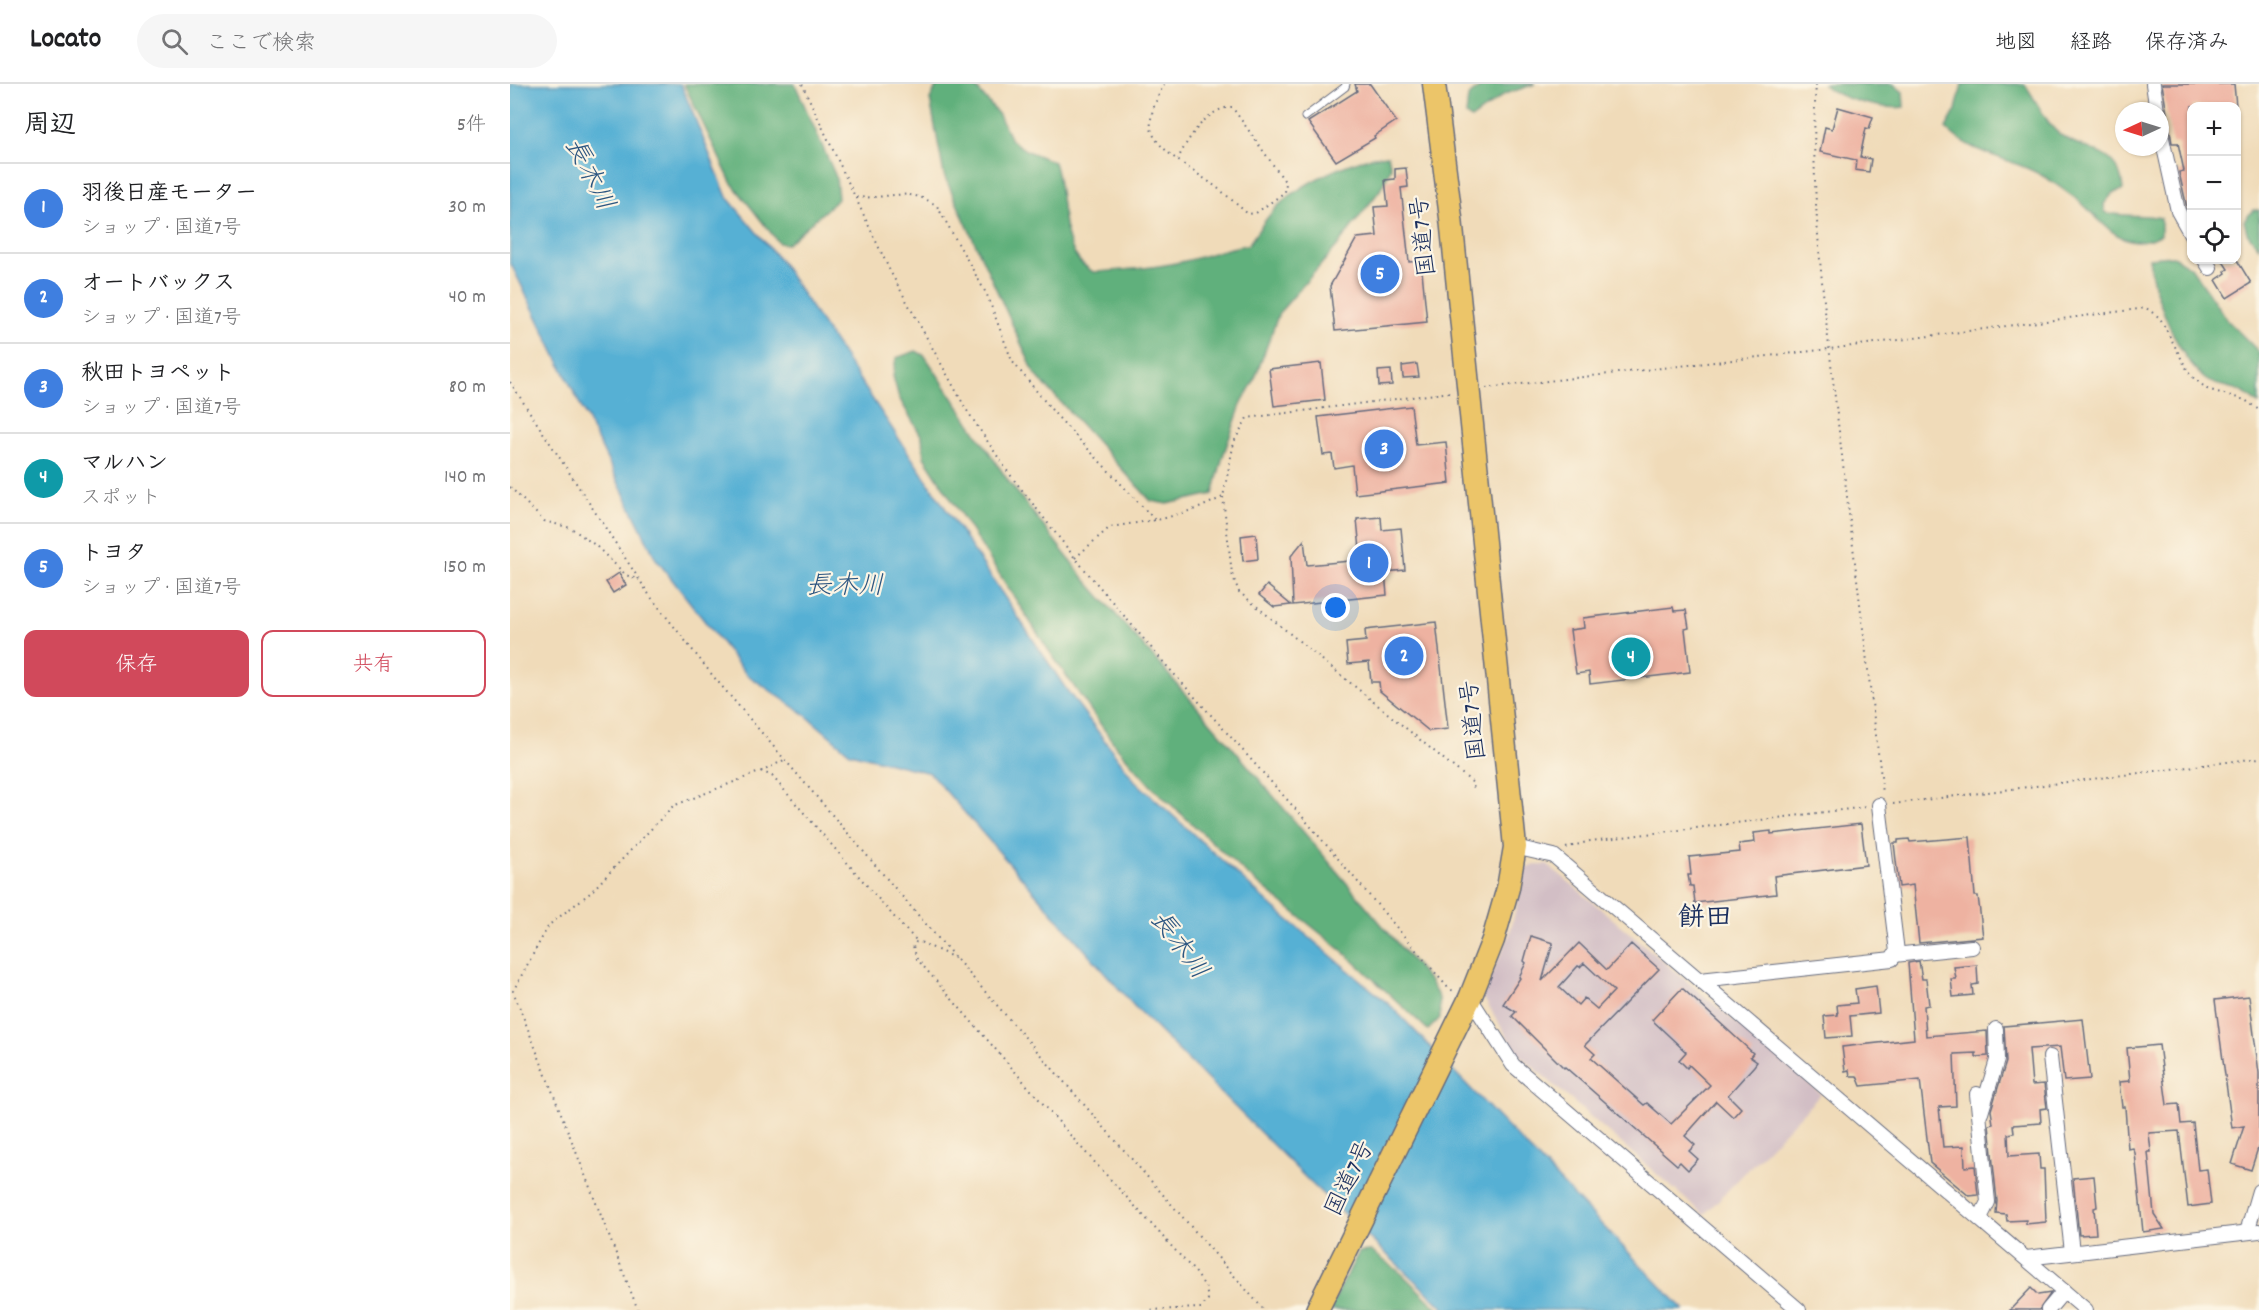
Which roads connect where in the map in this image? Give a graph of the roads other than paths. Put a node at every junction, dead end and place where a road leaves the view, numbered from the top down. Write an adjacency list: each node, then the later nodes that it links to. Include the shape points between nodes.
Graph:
1 (1346, 84): 5 (lane)
2 (1434, 84): 9 (highway, 国道7号)
3 (2153, 84): 4 (street)
4 (2156, 102)
5 (1305, 117)
6 (2166, 156): 7 (street, via 2178,211)
7 (2187, 227)
8 (1882, 805): 11 (street, via 1897,952)
9 (1515, 847): 12 (street, via 1554,856); 13 (highway, 国道7号, via 1496,930)
10 (1972, 947): 11 (street)
11 (1894, 956): 12 (street)
12 (1700, 980): 19 (street)
13 (1466, 1006): 24 (highway, 国道7号); 25 (street, via 1514,1065)
14 (1996, 1029): 17 (street, via 1997,1060)
15 (2050, 1057): 21 (street)
16 (1977, 1094): 17 (street)
17 (1979, 1118): 19 (street, via 1988,1202)
18 (2259, 1191): 20 (street)
19 (1980, 1218): 22 (street)
20 (2253, 1231): 21 (street)
21 (2072, 1252): 22 (street)
22 (2026, 1258): 23 (street)
23 (2064, 1291): 26 (street); 27 (street)
24 (1317, 1310)
25 (1799, 1310)
26 (2048, 1310)
27 (2086, 1310)

